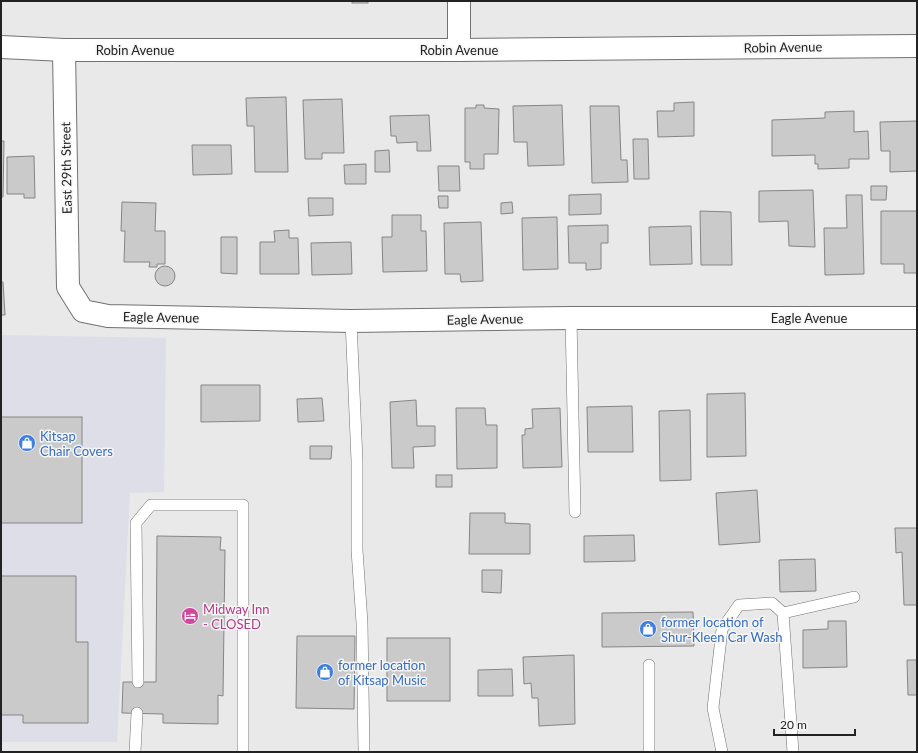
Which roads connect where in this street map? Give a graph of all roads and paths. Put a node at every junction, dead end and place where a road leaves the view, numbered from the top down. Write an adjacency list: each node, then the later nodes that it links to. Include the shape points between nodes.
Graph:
1 (459, 1): 5 (street)
2 (917, 46): 5 (street, Robin Avenue)
3 (1, 47): 4 (street, Robin Avenue)
4 (64, 50): 5 (street, Robin Avenue); 6 (street, East 29th Street)
5 (459, 50)
6 (68, 287): 9 (street, Eagle Avenue, via 83,311 108,316)
7 (571, 318): 8 (street, Eagle Avenue); 9 (street, Eagle Avenue); 10 (lane)
8 (917, 318)
9 (351, 321): 18 (lane)
10 (575, 512)
11 (854, 597): 12 (lane)
12 (784, 613): 20 (lane, via 772,603 739,605 722,629 713,708); 21 (lane)
13 (649, 665): 19 (lane)
14 (138, 682): 17 (lane, via 136,523 151,505 243,505)
15 (137, 713): 16 (lane)
16 (135, 752)
17 (243, 752)
18 (364, 752)
19 (649, 752)
20 (722, 752)
21 (793, 752)

